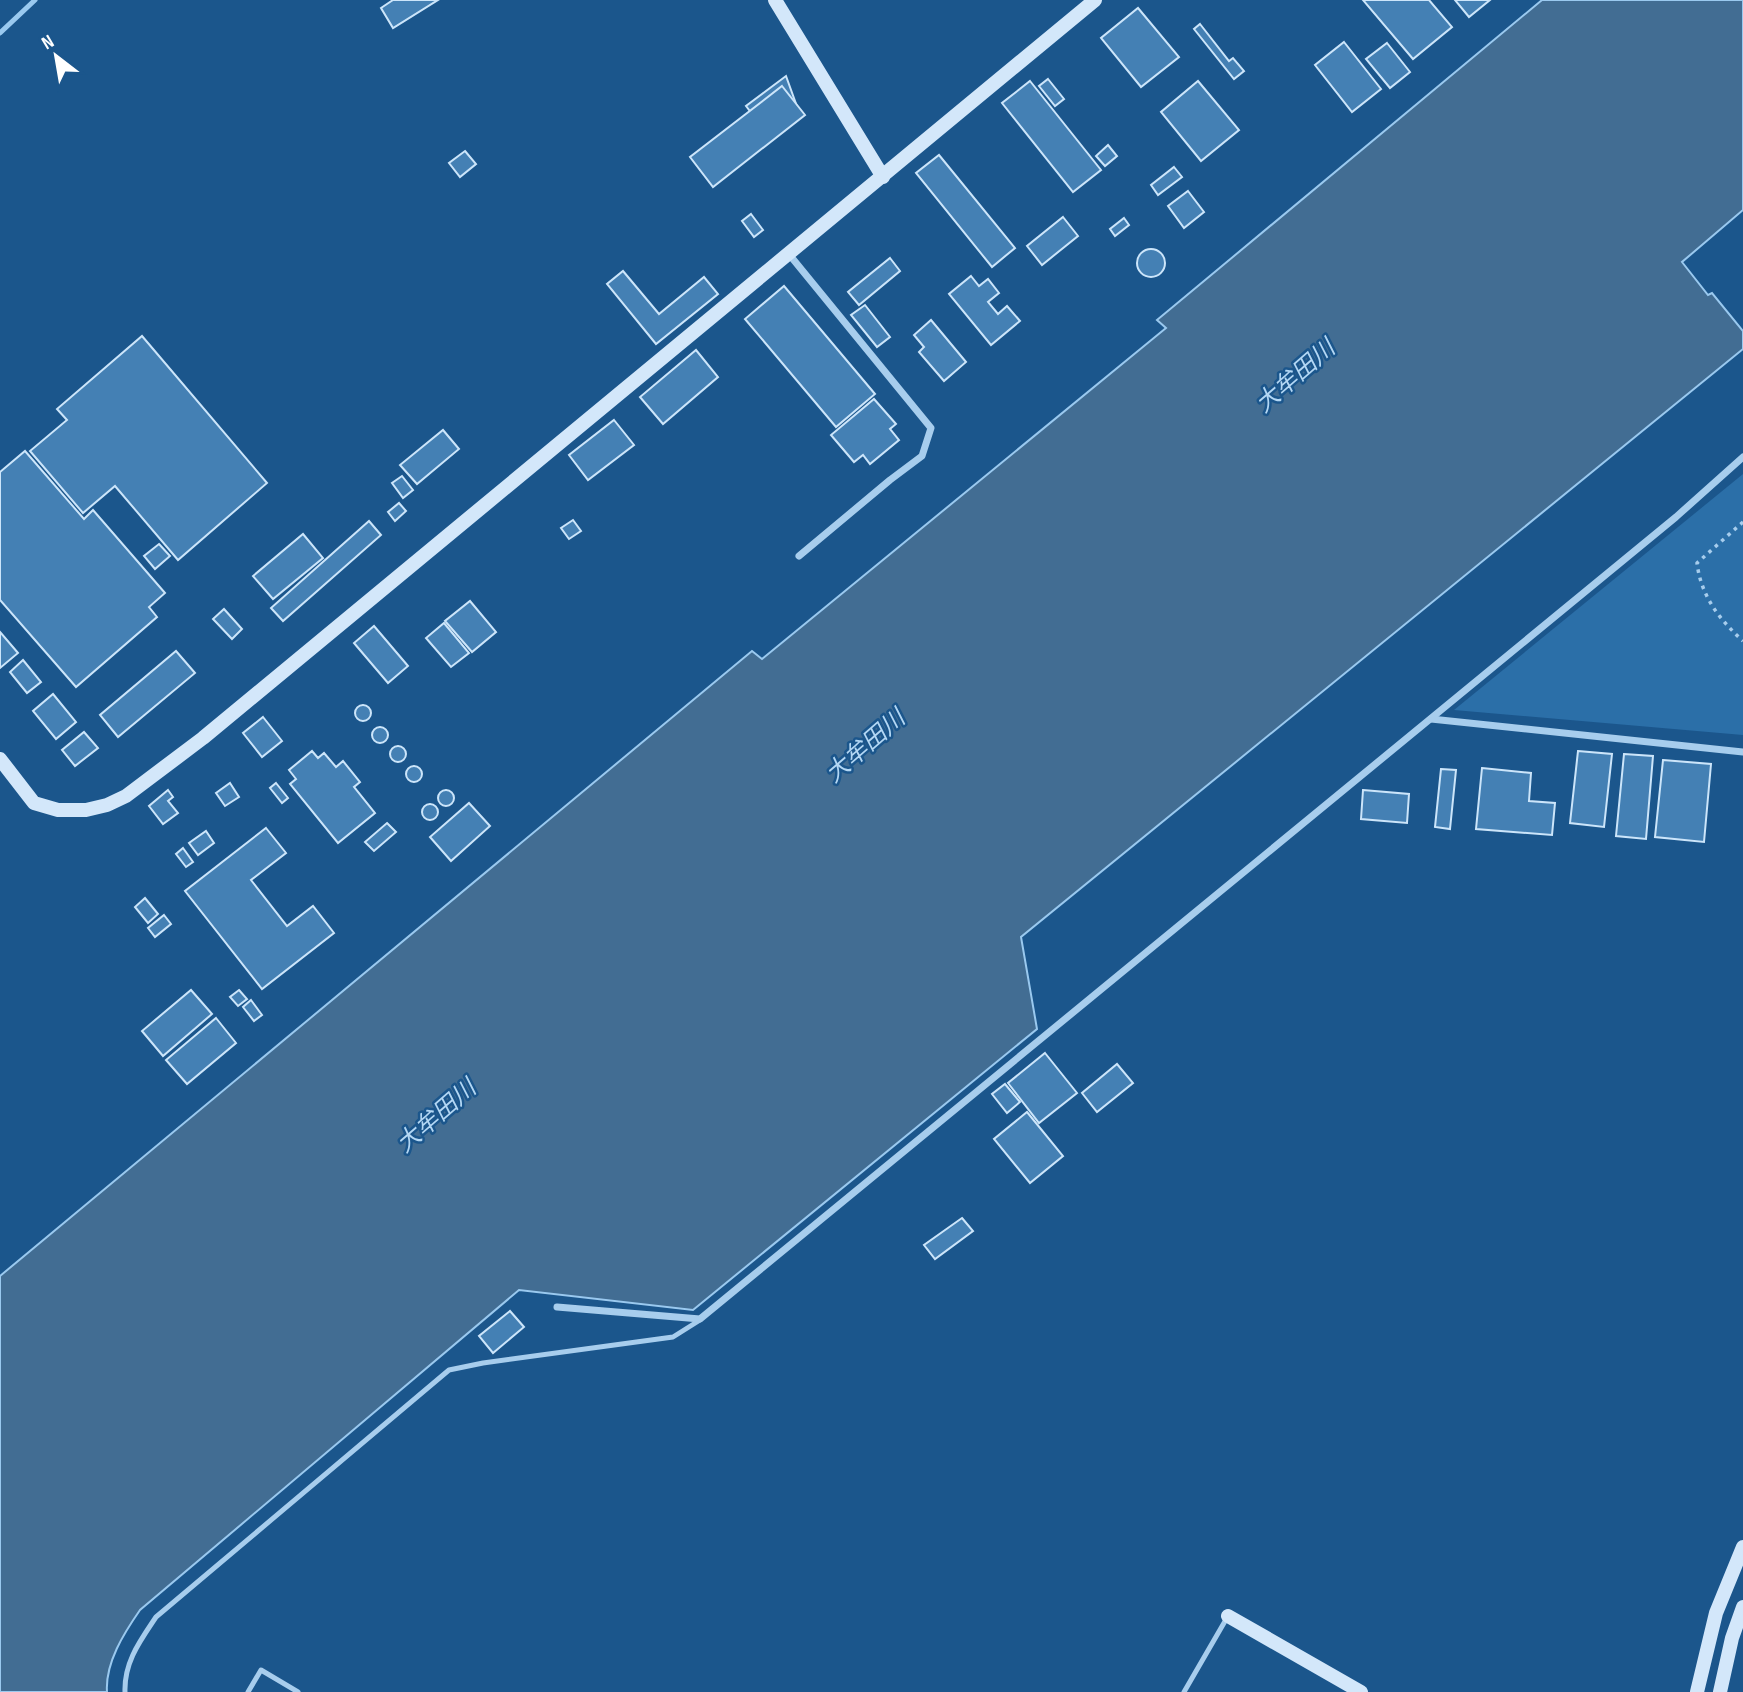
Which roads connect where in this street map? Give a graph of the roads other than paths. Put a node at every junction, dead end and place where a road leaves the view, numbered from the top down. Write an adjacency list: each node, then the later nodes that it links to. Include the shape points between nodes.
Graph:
1 (775, 0): 3 (street)
2 (1095, 0): 3 (street)
3 (883, 177): 4 (street)
4 (788, 252): 6 (street, via 931,428 922,456); 9 (street, via 126,796 86,810 58,810 34,803)
5 (1743, 457): 7 (street)
6 (799, 556)
7 (1431, 719): 8 (street); 11 (street)
8 (1743, 752)
9 (0, 759)
10 (557, 1307): 11 (street)
11 (700, 1319): 15 (lane, via 673,1337 449,1370 156,1617 133,1652)
12 (1743, 1547): 20 (street, via 1716,1613)
13 (1743, 1607): 21 (street)
14 (1228, 1616): 18 (lane); 19 (street)
15 (125, 1692)
16 (248, 1692): 17 (lane, via 261,1670)
17 (298, 1692)
18 (1184, 1692)
19 (1361, 1692)
20 (1698, 1692)
21 (1720, 1692)

